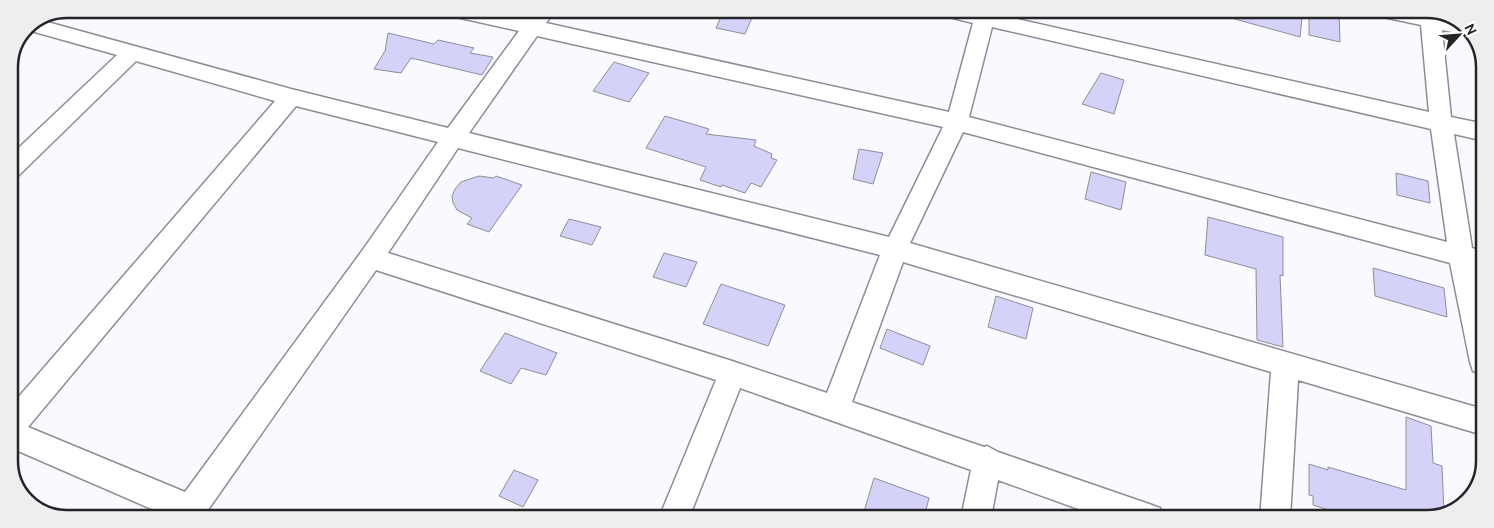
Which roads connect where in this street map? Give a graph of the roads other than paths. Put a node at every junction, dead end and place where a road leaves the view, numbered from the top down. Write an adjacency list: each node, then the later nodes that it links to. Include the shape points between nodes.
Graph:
1 (489, 18): 7 (street)
2 (539, 18): 7 (street)
3 (984, 18): 10 (street)
4 (1002, 18): 11 (street)
5 (1430, 18): 11 (street)
6 (39, 26): 8 (street)
7 (532, 28): 10 (street); 13 (street)
8 (132, 53): 9 (street); 14 (street)
9 (291, 97): 13 (street); 23 (street)
10 (957, 122): 15 (street); 16 (street)
11 (1441, 123): 12 (street); 16 (street)
12 (1476, 131)
13 (453, 138): 15 (street); 17 (street)
14 (18, 162)
15 (895, 249): 20 (street); 22 (street)
16 (1461, 256): 18 (street); 19 (street)
17 (372, 258): 21 (street); 28 (street)
18 (1476, 260)
19 (1476, 328)
20 (1285, 364): 24 (street); 32 (street)
21 (732, 373): 22 (street); 29 (street)
22 (834, 410): 26 (street)
23 (18, 420)
24 (1476, 420)
25 (18, 435): 27 (street)
26 (987, 460): 30 (street); 31 (street)
27 (181, 510)
28 (190, 510)
29 (677, 510)
30 (978, 510)
31 (1124, 510)
32 (1276, 510)

